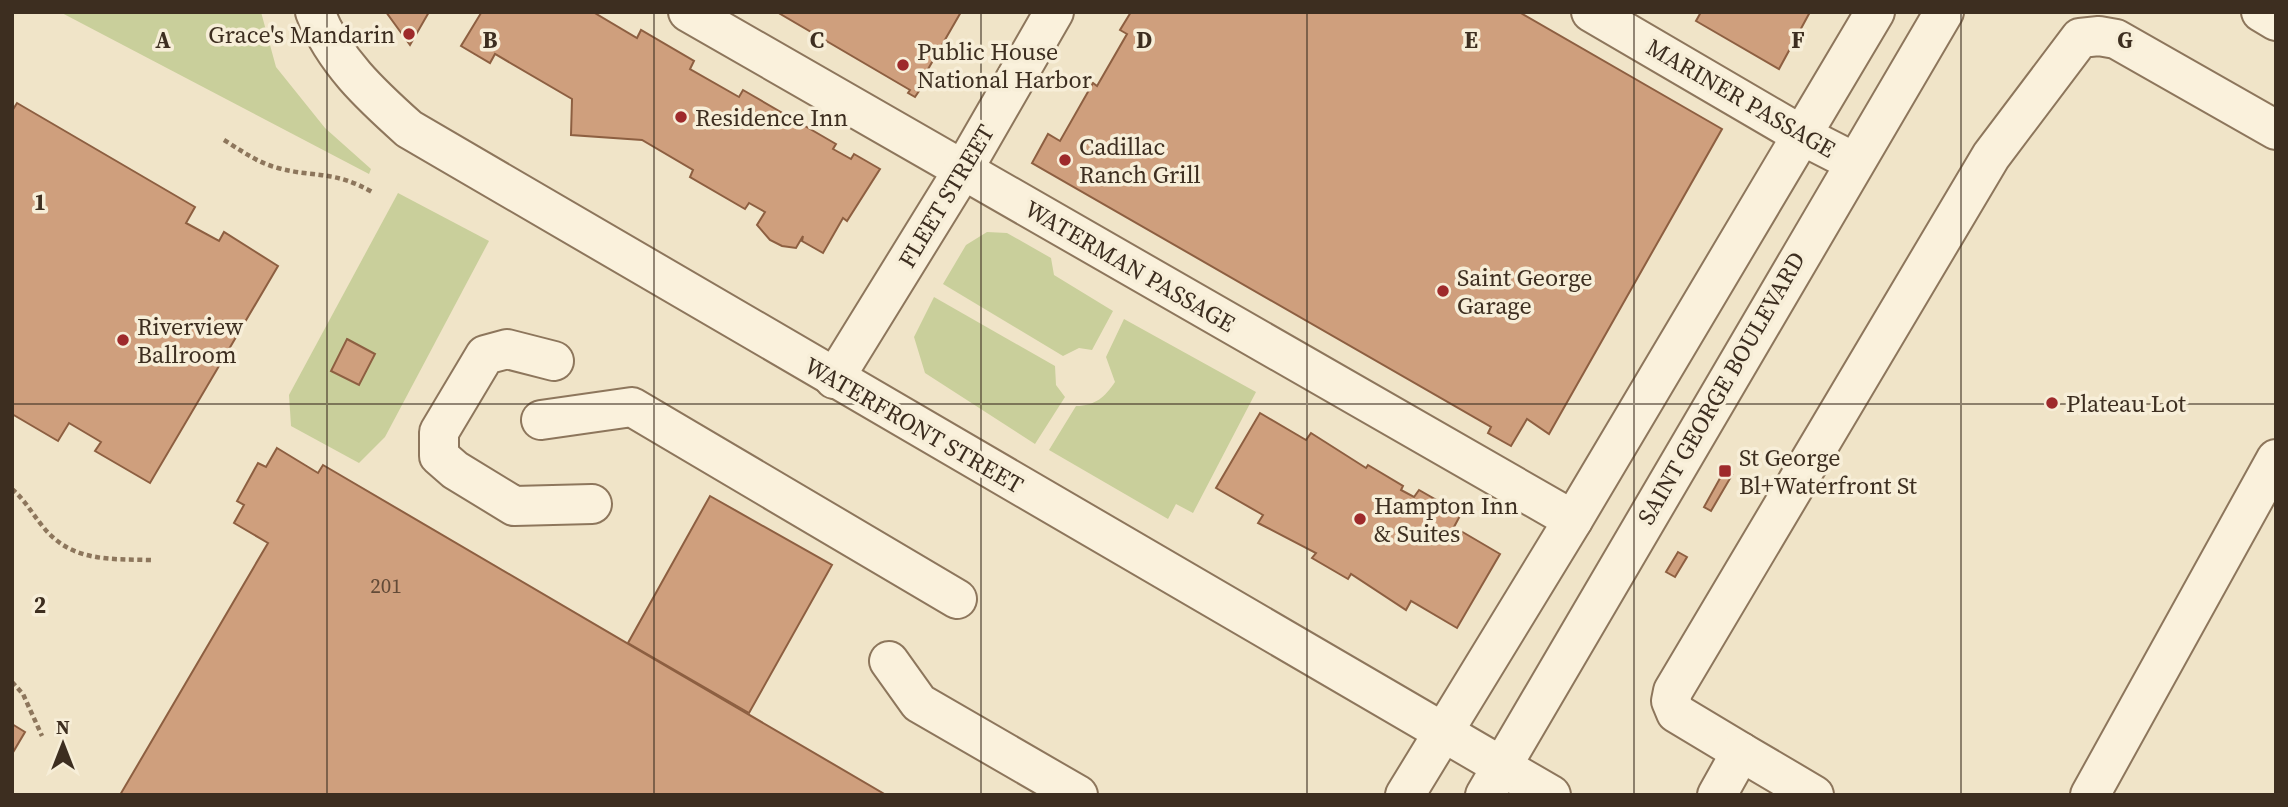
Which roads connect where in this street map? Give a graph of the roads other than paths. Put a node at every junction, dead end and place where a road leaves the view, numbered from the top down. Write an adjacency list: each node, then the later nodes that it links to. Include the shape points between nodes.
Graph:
1 (315, 12): 14 (street, WATERFRONT STREET, via 326,40 349,70 409,129)
2 (688, 12): 12 (street, WATERMAN PASSAGE)
3 (1054, 12): 12 (street, FLEET STREET)
4 (1591, 12): 10 (street, MARINER PASSAGE)
5 (1875, 12): 10 (street)
6 (1944, 12): 11 (street, SAINT GEORGE BOULEVARD)
7 (2261, 12): 8 (street)
8 (2276, 21)
9 (2276, 130): 22 (street, via 2116,40 2080,38 1991,156 1673,691 1676,713)
10 (1802, 136): 11 (street, MARINER PASSAGE); 18 (street)
11 (1854, 162): 23 (street, SAINT GEORGE BOULEVARD)
12 (963, 170): 14 (street, FLEET STREET); 18 (street, WATERMAN PASSAGE)
13 (554, 361): 17 (street, via 507,349 485,355 439,432 439,456 514,506)
14 (834, 379): 21 (street, WATERFRONT STREET)
15 (541, 420): 19 (street, via 632,407)
16 (2276, 459): 29 (street)
17 (592, 504)
18 (1573, 520): 21 (street)
19 (957, 599)
20 (889, 661): 24 (street, via 919,703)
21 (1441, 731): 23 (street, WATERFRONT STREET); 25 (street)
22 (1741, 752): 27 (street); 28 (street)
23 (1494, 780): 26 (street, WATERFRONT STREET)
24 (1078, 795)
25 (1405, 795)
26 (1552, 795)
27 (1717, 795)
28 (1814, 795)
29 (2090, 795)

